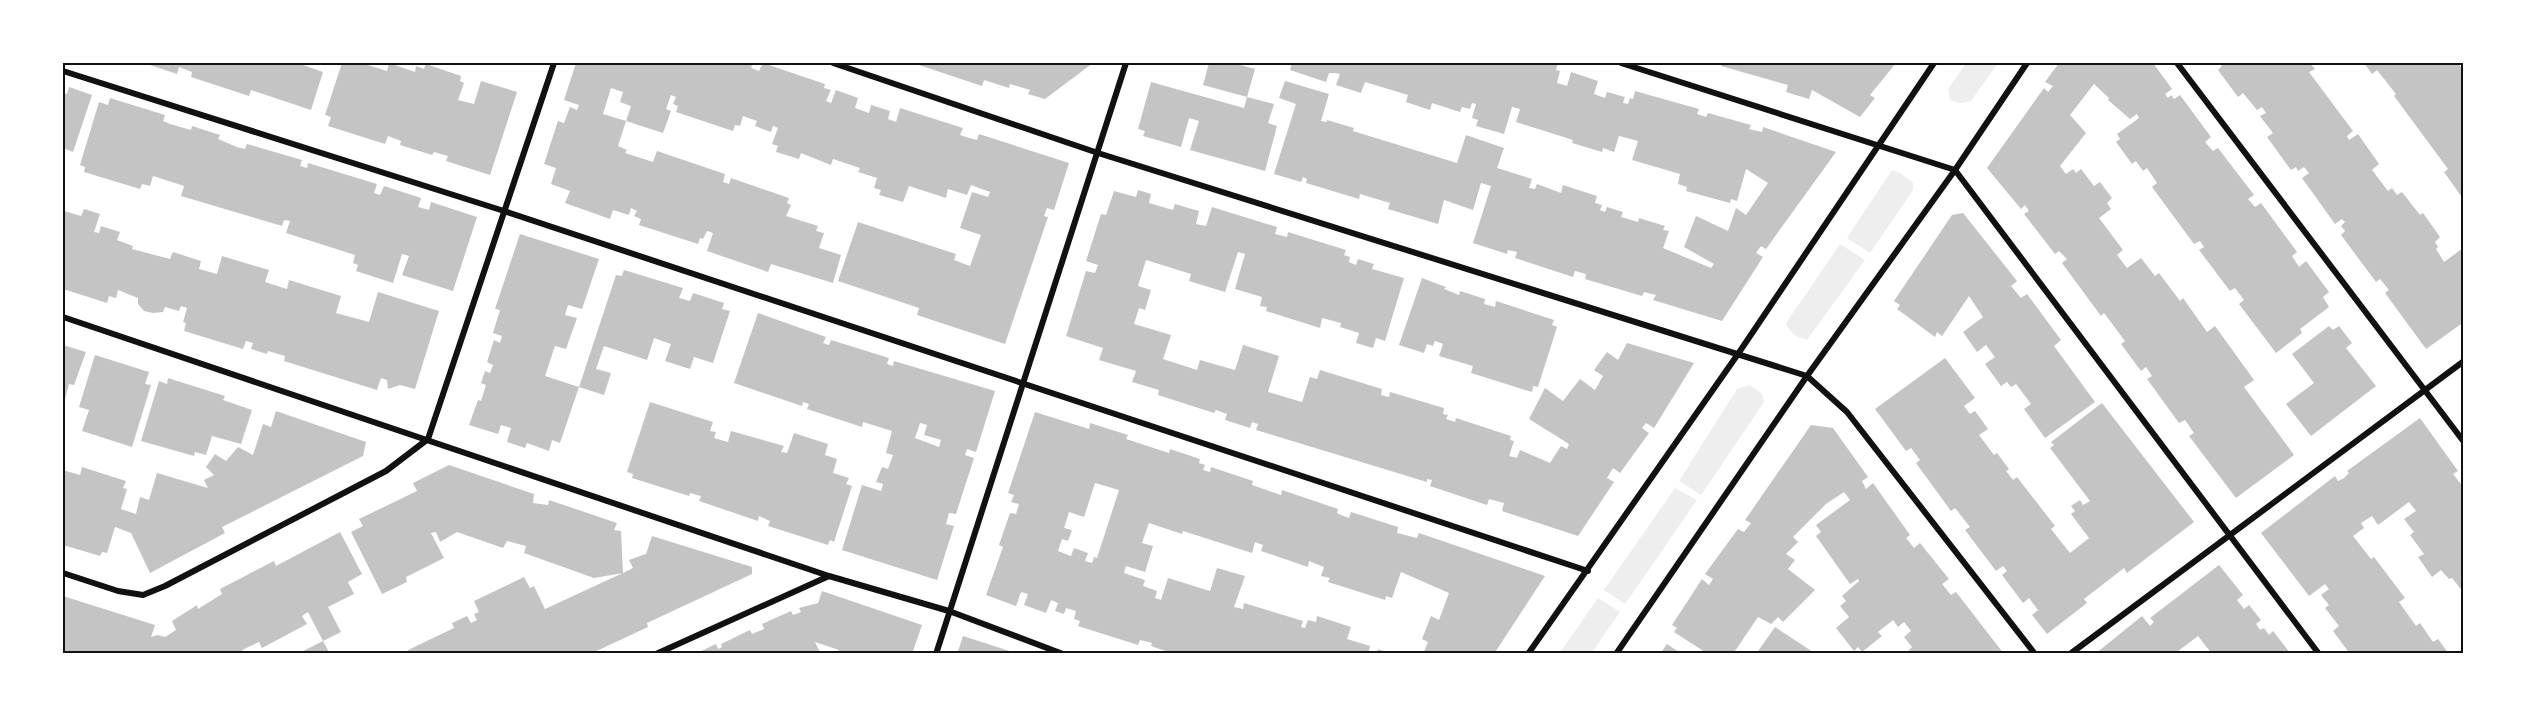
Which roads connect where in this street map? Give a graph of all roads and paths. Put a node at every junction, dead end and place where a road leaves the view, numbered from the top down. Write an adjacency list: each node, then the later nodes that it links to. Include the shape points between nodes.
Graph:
1 (554, 63): 12 (street)
2 (833, 63): 10 (street)
3 (1126, 63): 10 (street)
4 (1621, 63): 9 (street)
5 (1934, 63): 9 (street)
6 (2027, 63): 11 (street)
7 (2178, 63): 18 (street)
8 (63, 71): 12 (street)
9 (1877, 145): 11 (street); 14 (street)
10 (1098, 153): 14 (street); 17 (street)
11 (1955, 170): 16 (street); 21 (street)
12 (504, 211): 17 (street); 19 (street)
13 (63, 317): 19 (street)
14 (1738, 354): 16 (street); 22 (street)
15 (2464, 361): 18 (street)
16 (1807, 376): 30 (street); 31 (street, via 1847,412)
17 (1023, 382): 22 (street); 25 (street)
18 (2425, 390): 20 (street); 21 (street)
19 (428, 439): 23 (street, via 386,471 143,595); 24 (street)
20 (2464, 442)
21 (2229, 535): 32 (street); 33 (street)
22 (1588, 571): 29 (street)
23 (63, 573)
24 (829, 576): 25 (street); 26 (street)
25 (949, 611): 27 (street); 28 (street)
26 (656, 654)
27 (936, 654)
28 (1063, 654)
29 (1528, 654)
30 (1616, 654)
31 (2035, 654)
32 (2070, 654)
33 (2319, 654)

